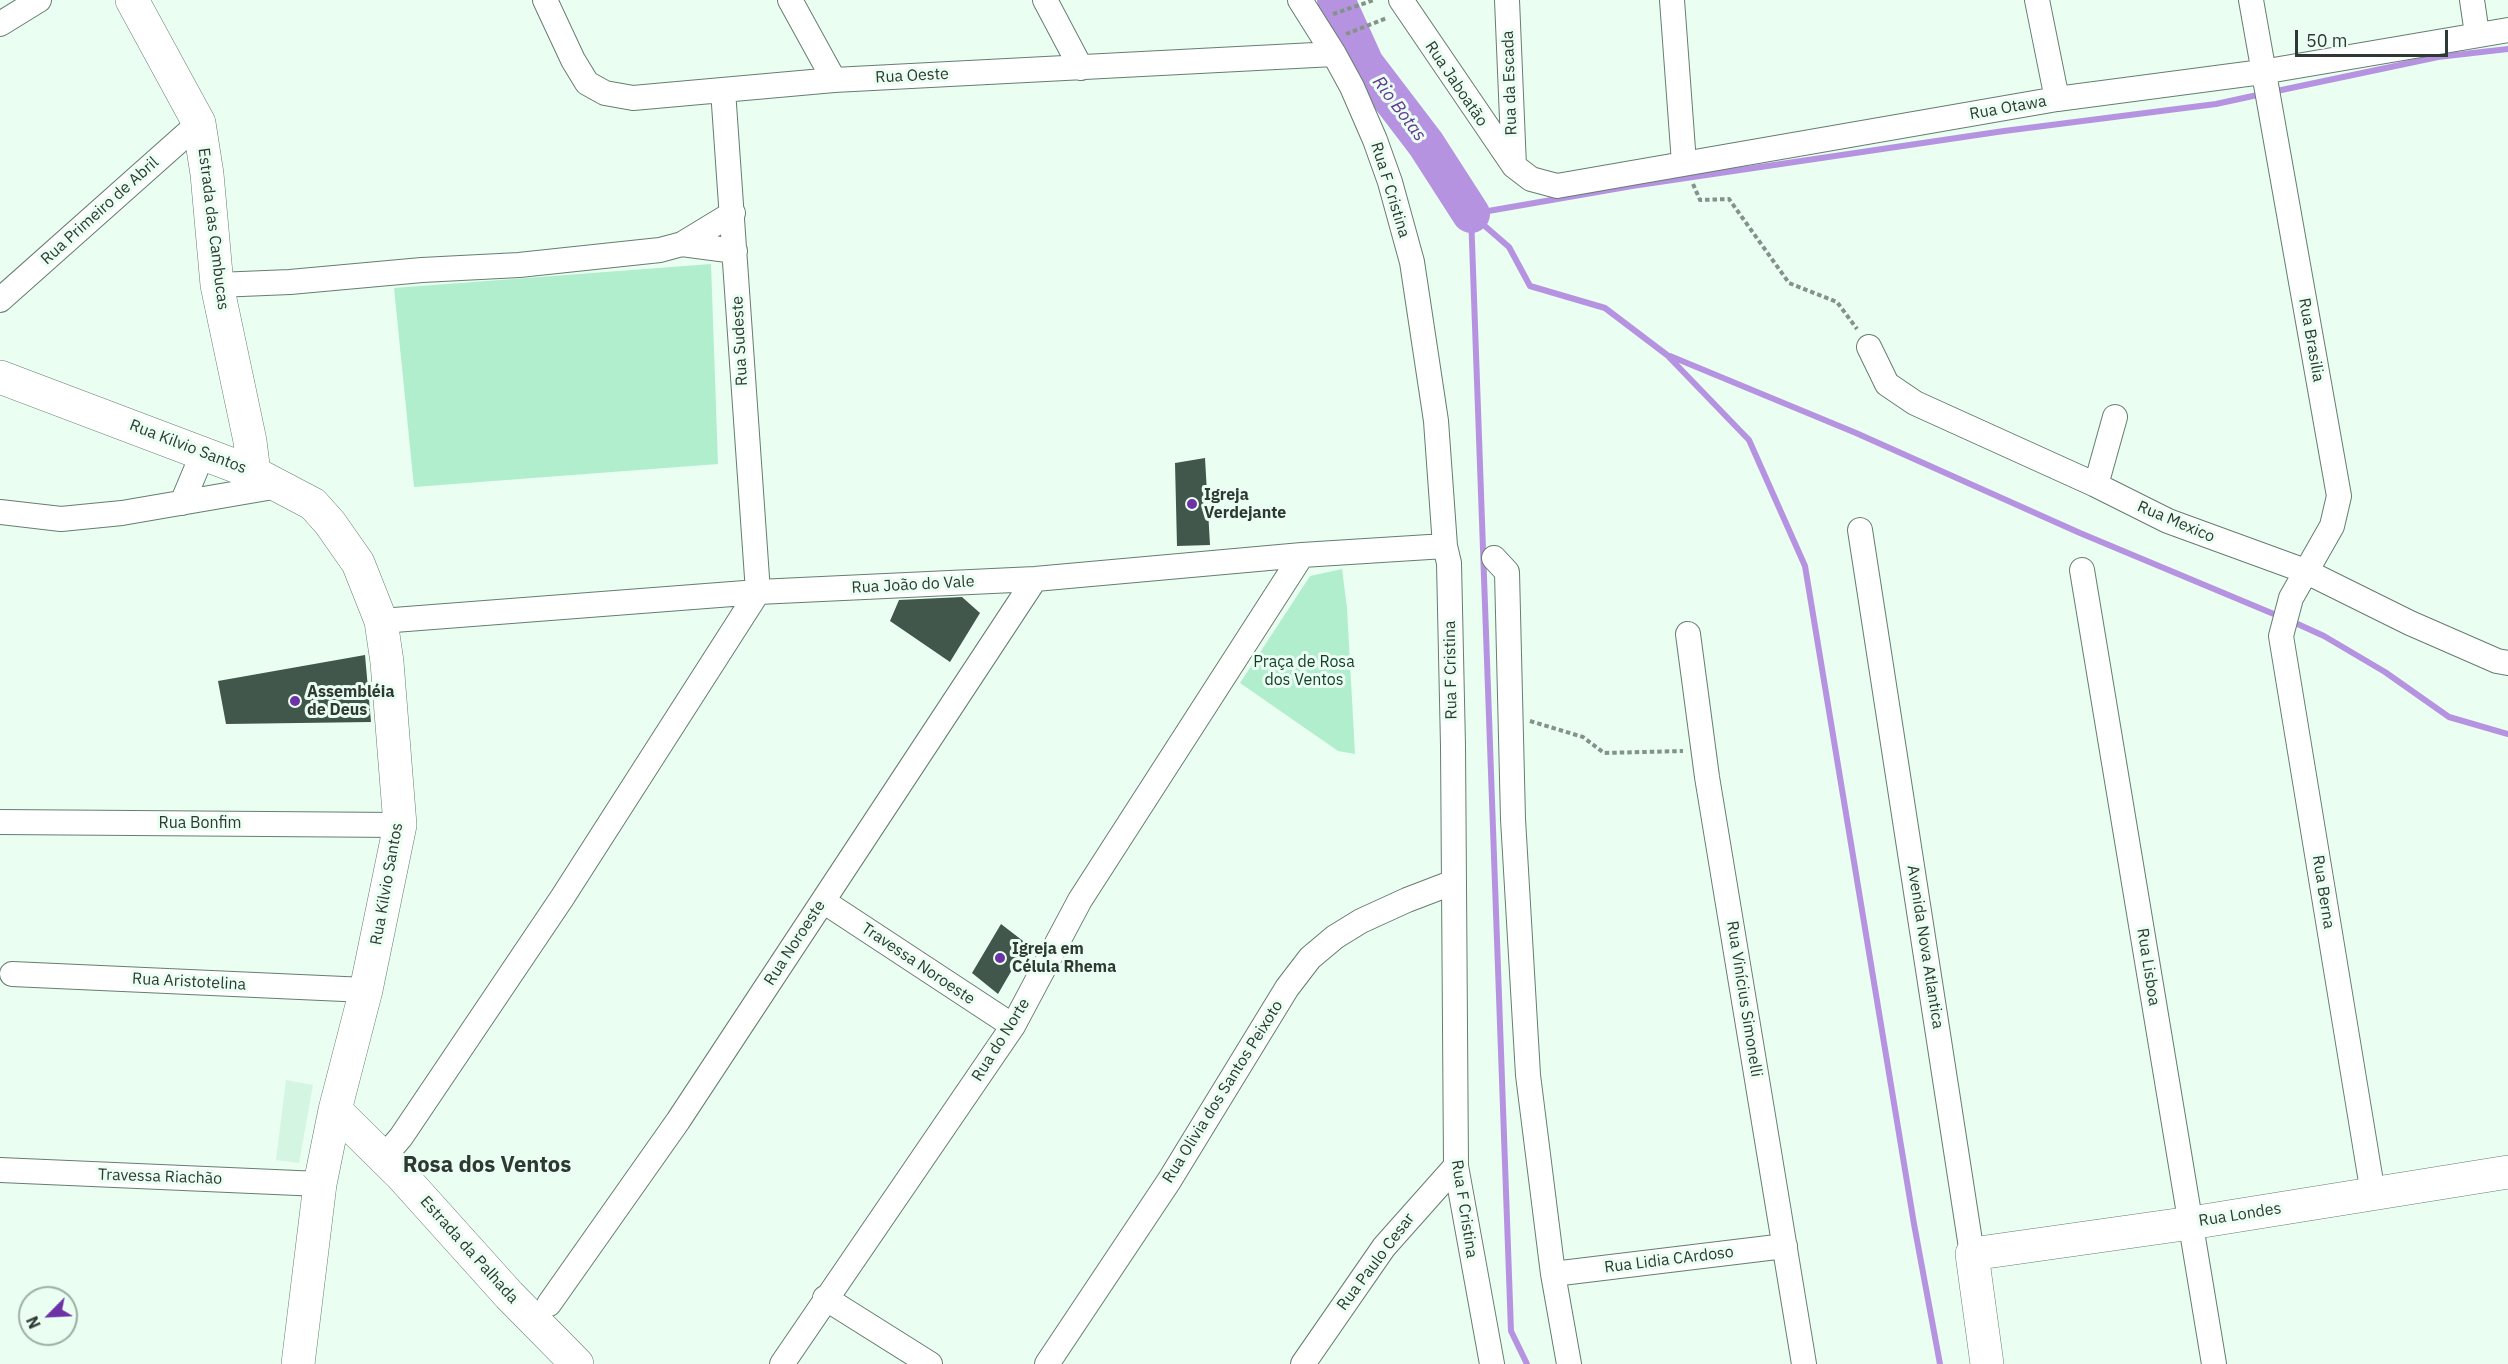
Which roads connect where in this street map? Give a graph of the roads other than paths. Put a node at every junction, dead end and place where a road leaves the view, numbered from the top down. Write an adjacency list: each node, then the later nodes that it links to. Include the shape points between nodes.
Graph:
1 (39, 0): 13 (street)
2 (132, 0): 22 (main road, Estrada das Cambucas)
3 (545, 0): 20 (street, Rua Oeste, via 587,83 605,93 633,98)
4 (790, 0): 19 (street)
5 (1045, 0): 17 (street)
6 (1300, 0): 16 (street, Rua F Cristina, via 1312,21)
7 (1507, 0): 24 (street, Rua da Escada)
8 (1672, 0): 23 (street)
9 (2037, 0): 21 (street)
10 (2251, 0): 18 (street, Rua Brasilia)
11 (2472, 0): 15 (street)
12 (1394, 9): 24 (street, Rua Jaboatão)
13 (0, 24)
14 (2508, 30): 15 (street, Rua Otawa)
15 (2477, 33): 18 (street, Rua Otawa)
16 (1339, 44): 17 (street, Rua Oeste); 39 (street, Rua F Cristina, via 1390,182 1412,262 1437,421)
17 (1081, 68): 19 (street, Rua Oeste)
18 (2263, 76): 21 (street, Rua Otawa); 44 (street, Rua Brasilia, via 2339,496 2332,526)
19 (834, 80): 20 (street, Rua Oeste)
20 (723, 90): 25 (street, Rua Sudeste)
21 (2057, 99): 23 (street, Rua Otawa)
22 (199, 123): 28 (main road, Estrada das Cambucas); 29 (street, Rua Primeiro de Abril)
23 (1684, 163): 24 (street, Rua Otawa, via 1557,186 1531,179)
24 (1514, 166)
25 (733, 213): 26 (street); 27 (street, Rua Sudeste)
26 (682, 244): 27 (street); 28 (street, via 519,265)
27 (735, 251): 45 (street, Rua Sudeste)
28 (217, 285): 34 (main road, Estrada das Cambucas, via 250,441)
29 (0, 300)
30 (1869, 347): 35 (street, Rua Mexico, via 1887,384 1915,403)
31 (0, 376): 33 (main road, Rua Kilvio Santos)
32 (2115, 417): 35 (street)
33 (203, 453): 34 (main road, Rua Kilvio Santos); 36 (street)
34 (267, 479): 36 (street); 46 (main road, Rua Kilvio Santos, via 312,504 330,523 358,563)
35 (2096, 485): 44 (street, Rua Mexico)
36 (182, 503): 37 (street, via 61,519)
37 (0, 512)
38 (1860, 530): 65 (street, Avenida Nova Atlantica)
39 (1444, 546): 40 (street, Rua João do Vale); 51 (street, Rua F Cristina, via 1449,563)
40 (1302, 555): 43 (street, Rua João do Vale); 55 (street, Rua do Norte, via 1080,900)
41 (1494, 558): 66 (street, via 1507,572 1509,715 1528,1076)
42 (2082, 570): 63 (street, Rua Lisboa)
43 (1035, 579): 45 (street, Rua João do Vale); 52 (street, Rua Noroeste)
44 (2300, 581): 48 (street, Rua Mexico); 62 (street, Rua Berna, via 2281,636 2282,650)
45 (758, 592): 46 (street, Rua João do Vale); 57 (street, via 562,898)
46 (381, 621): 50 (main road, Rua Kilvio Santos)
47 (1688, 634): 64 (street, Rua Vinícius Simonelli, via 1707,777)
48 (2508, 663)
49 (0, 822): 50 (street, Rua Bonfim)
50 (400, 825): 54 (main road, Rua Kilvio Santos)
51 (1454, 882): 58 (street, Rua F Cristina); 73 (street, Rua Olivia dos Santos Peixoto, via 1361,921 1310,958)
52 (823, 901): 55 (street, Travessa Noroeste); 68 (street, Rua Noroeste, via 678,1121)
53 (12, 974): 54 (street, Rua Aristotelina)
54 (366, 990): 56 (main road, Rua Kilvio Santos)
55 (1013, 1026): 67 (street, Rua do Norte)
56 (335, 1110): 57 (main road, Estrada da Palhada); 61 (main road, Rua Kilvio Santos)
57 (383, 1158): 70 (main road, Estrada da Palhada)
58 (1456, 1166): 74 (street, Rua Paulo Cesar, via 1384,1247); 75 (street, Rua F Cristina)
59 (0, 1170): 61 (street, Travessa Riachão)
60 (2508, 1172): 62 (main road, Rua Londes)
61 (320, 1184): 69 (main road, Rua Kilvio Santos)
62 (2373, 1194): 63 (main road, Rua Londes)
63 (2191, 1223): 65 (main road, Rua Londes); 79 (street, Rua Lisboa)
64 (1785, 1246): 66 (street, Rua Lidia CArdoso); 77 (street, Rua Vinícius Simonelli)
65 (1972, 1254): 78 (main road, Avenida Nova Atlantica)
66 (1553, 1274): 76 (street)
67 (825, 1298): 71 (street, Rua do Norte); 72 (street)
68 (549, 1304)
69 (298, 1364)
70 (577, 1364)
71 (782, 1364)
72 (930, 1364)
73 (1047, 1364)
74 (1303, 1364)
75 (1492, 1364)
76 (1569, 1364)
77 (1804, 1364)
78 (1987, 1364)
79 (2214, 1364)

